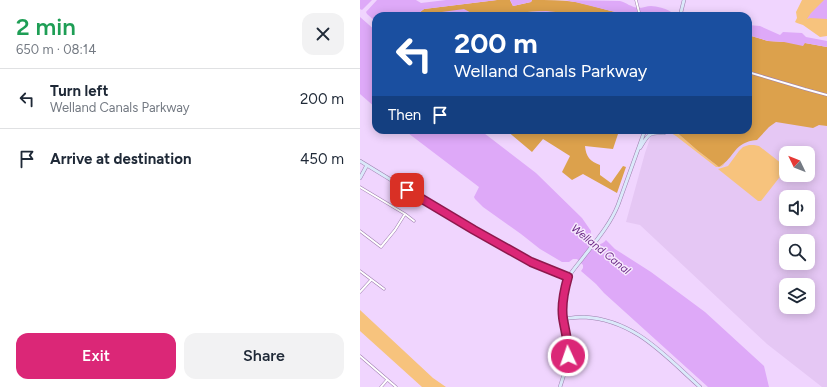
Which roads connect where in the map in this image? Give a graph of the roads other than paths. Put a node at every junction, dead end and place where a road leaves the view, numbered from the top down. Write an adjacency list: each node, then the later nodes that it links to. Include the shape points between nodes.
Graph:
1 (684, 0): 4 (main road)
2 (636, 1): 3 (street)
3 (639, 12)
4 (681, 12)
5 (752, 73): 6 (street)
6 (827, 95)
7 (644, 134): 9 (main road)
8 (649, 134): 9 (main road)
9 (636, 154): 18 (main road, via 614,215)
10 (360, 161): 11 (main road)
11 (367, 165): 12 (main road); 18 (main road, via 486,238 531,262)
12 (360, 178)
13 (360, 188): 14 (street)
14 (405, 214): 15 (street); 16 (street, via 381,247)
15 (414, 221)
16 (360, 231)
17 (360, 271): 19 (street)
18 (568, 277): 22 (main road, via 562,300)
19 (371, 280): 20 (street); 21 (street)
20 (384, 289)
21 (360, 292)
22 (563, 319): 27 (main road, via 568,350); 28 (main road, via 582,317 604,320 628,328 652,345)
23 (360, 356): 24 (street)
24 (387, 380): 25 (street); 26 (street)
25 (381, 387)
26 (396, 387)
27 (560, 387)
28 (700, 387)

